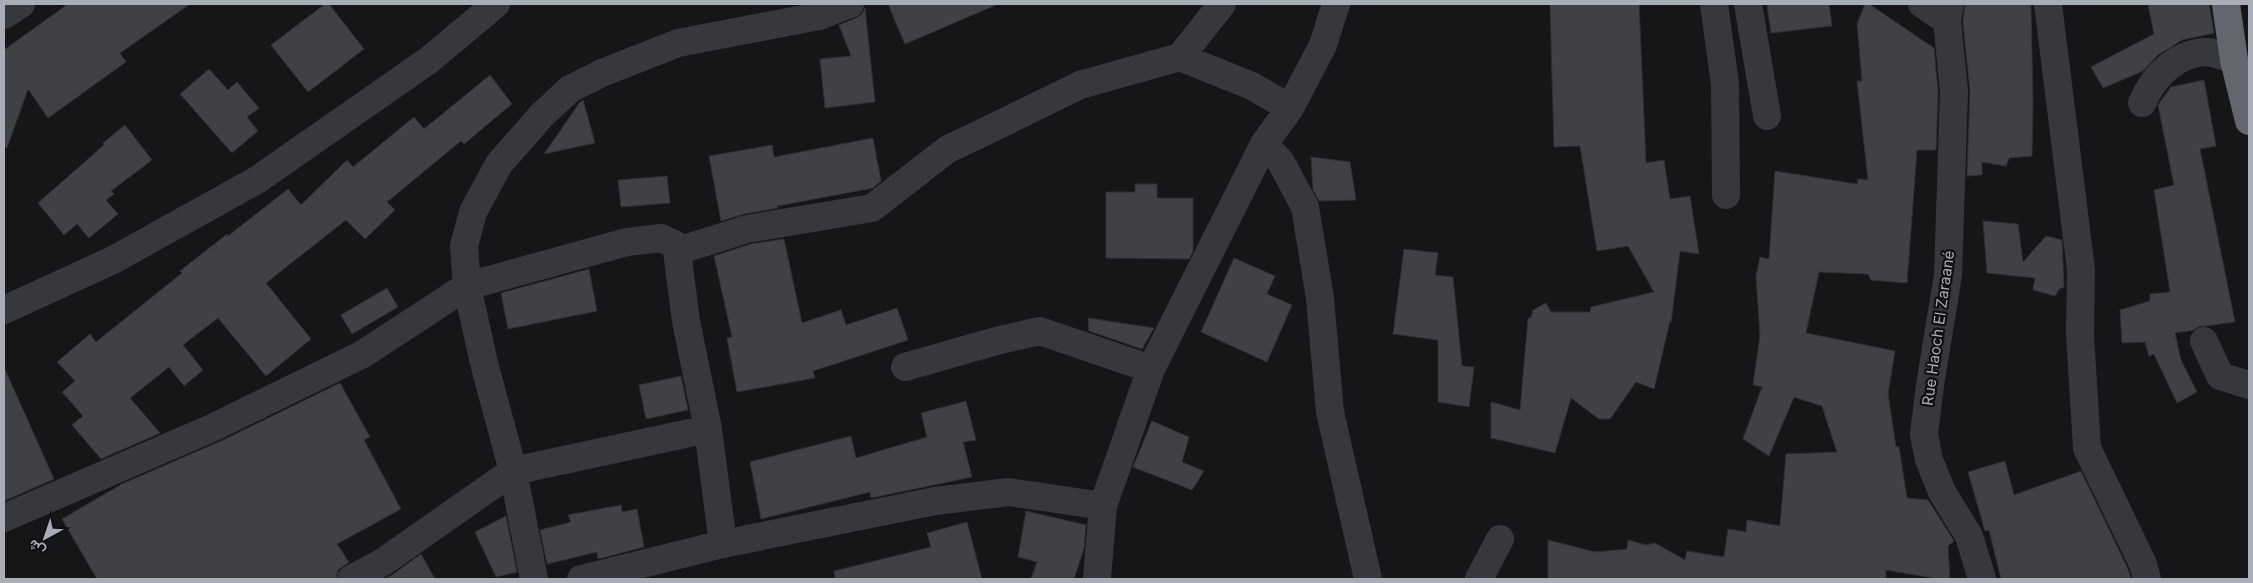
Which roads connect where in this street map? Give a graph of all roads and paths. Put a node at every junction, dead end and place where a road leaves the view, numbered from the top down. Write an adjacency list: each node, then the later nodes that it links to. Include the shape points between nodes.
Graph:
1 (21, 4): 12 (street)
2 (496, 4): 23 (street, via 429,60 257,180 113,260)
3 (850, 4): 22 (street, via 819,16 678,43 570,89 499,164 473,212 464,246)
4 (1222, 4): 13 (street)
5 (1336, 4): 16 (street, via 1323,45)
6 (1714, 4): 20 (street, via 1725,84)
7 (1748, 4): 17 (street)
8 (1922, 4): 11 (street)
9 (2048, 4): 41 (street, via 2082,270 2080,334 2087,448 2143,564)
10 (2226, 4): 14 (highway)
11 (1949, 12): 40 (street, Rue Haoch El Zaraané, via 1954,91 1948,275 1924,434 1932,468 1968,536)
12 (4, 15)
13 (1180, 57): 16 (street, via 1252,86); 21 (street, via 1080,85 948,149 872,208 747,229)
14 (2242, 76): 15 (street, via 2208,52 2183,56 2149,87); 18 (highway)
15 (2142, 103)
16 (1290, 108): 19 (street)
17 (1767, 116)
18 (2249, 121)
19 (1264, 144): 26 (street); 38 (street, via 1282,162 1306,208 1320,298 1330,412)
20 (1726, 195)
21 (677, 251): 22 (street, via 674,244 661,238 627,242); 28 (street, via 686,321)
22 (467, 286): 29 (street); 31 (street, via 354,358 214,428)
23 (4, 310)
24 (2204, 341): 27 (street, via 2220,376)
25 (905, 367): 26 (street, via 996,340 1040,331)
26 (1151, 369): 30 (street)
27 (2249, 385)
28 (708, 429): 29 (street); 33 (street)
29 (513, 471): 34 (street, via 382,562); 35 (street)
30 (1103, 506): 33 (street, via 1009,492 935,501); 37 (street)
31 (4, 518)
32 (1500, 539): 39 (street)
33 (723, 544): 36 (street)
34 (352, 579)
35 (534, 579)
36 (581, 579)
37 (1097, 579)
38 (1368, 579)
39 (1479, 579)
40 (1982, 579)
41 (2147, 579)

